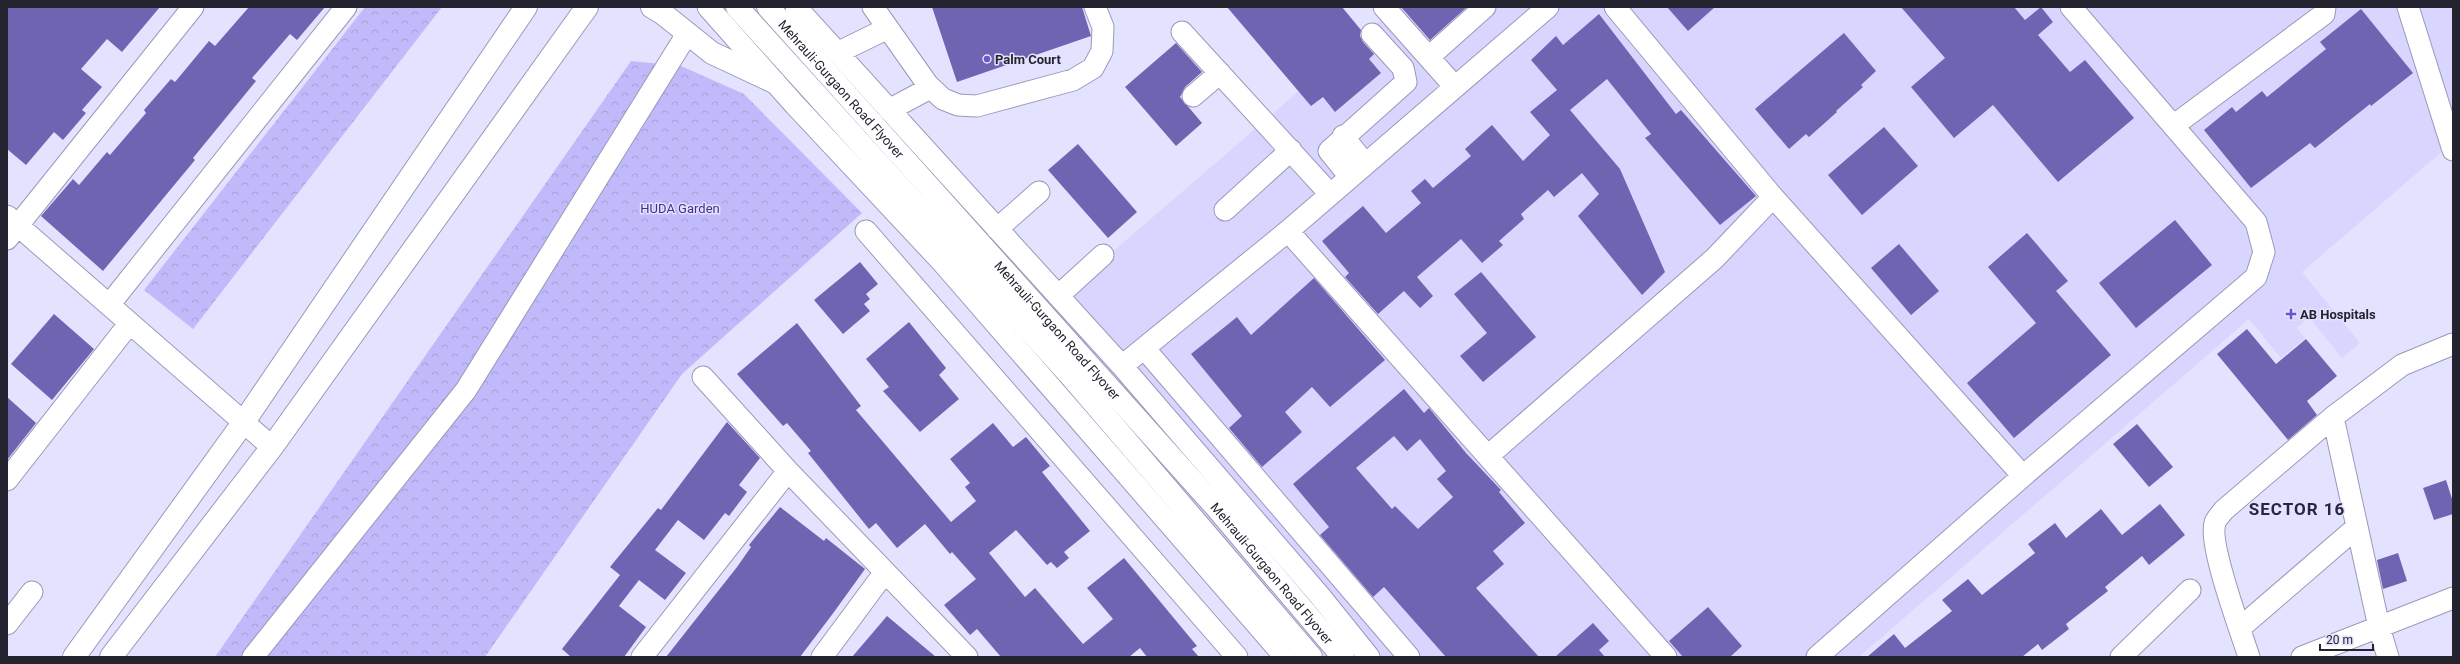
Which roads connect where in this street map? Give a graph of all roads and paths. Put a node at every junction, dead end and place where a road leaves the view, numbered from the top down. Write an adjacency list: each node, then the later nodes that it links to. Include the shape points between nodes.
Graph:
1 (193, 7): 41 (street)
2 (346, 7): 47 (street)
3 (526, 7): 54 (main road)
4 (587, 7): 55 (main road)
5 (652, 7): 21 (main road)
6 (737, 7): 69 (main road, Mehrauli-Gurgaon Road Flyover, via 1071,376)
7 (768, 7): 78 (main road, Mehrauli-Gurgaon Road Flyover, via 1216,507)
8 (873, 7): 19 (street)
9 (1095, 7): 28 (street, via 1103,28 1102,51 1092,68 1072,80 976,106 958,105 943,99)
10 (1384, 7): 24 (street)
11 (1485, 7): 24 (street)
12 (1615, 7): 39 (street)
13 (2071, 7): 31 (street)
14 (2325, 7): 31 (street, via 2324,14)
15 (2408, 7): 34 (street)
16 (805, 9): 23 (street)
17 (1539, 10): 27 (street)
18 (720, 11): 26 (street)
19 (888, 28): 23 (street); 28 (street)
20 (1182, 32): 25 (street)
21 (687, 34): 26 (main road, via 712,53); 72 (street, via 466,390)
22 (1372, 34): 32 (street, via 1402,68 1406,82)
23 (837, 53): 30 (street)
24 (1429, 57): 27 (street)
25 (1220, 73): 29 (street); 33 (street)
26 (774, 82): 66 (street, via 943,263)
27 (1455, 87): 35 (street)
28 (930, 88): 30 (street)
29 (1193, 96)
30 (889, 110): 42 (street)
31 (2173, 126): 58 (street, via 2256,222 2264,252 2256,277)
32 (1343, 136): 35 (street); 36 (street, via 1329,151)
33 (1291, 150): 38 (street); 40 (street)
34 (2453, 150)
35 (1365, 164): 36 (street)
36 (1350, 177): 38 (street)
37 (1039, 192): 42 (street)
38 (1330, 194): 44 (street)
39 (1772, 197): 56 (street, via 1715,258); 58 (street)
40 (1225, 210)
41 (10, 227): 47 (street)
42 (997, 229): 46 (street)
43 (866, 231): 76 (street)
44 (1288, 231): 50 (street); 56 (street)
45 (1103, 255): 46 (street)
46 (1058, 296): 51 (street)
47 (109, 305): 48 (street)
48 (129, 324): 54 (street); 59 (street)
49 (2453, 344): 53 (street, via 2402,365)
50 (1144, 348): 51 (street); 80 (street)
51 (1122, 366): 79 (street, via 1320,596)
52 (703, 377): 57 (street)
53 (2333, 416): 60 (street); 68 (street, via 2224,510 2215,522 2217,554)
54 (243, 423): 55 (street); 70 (main road)
55 (272, 447): 71 (main road)
56 (1488, 456): 81 (street)
57 (788, 471): 61 (street); 73 (street)
58 (2023, 476): 82 (street)
59 (7, 480)
60 (2357, 527): 67 (street); 68 (street)
61 (885, 572): 74 (street); 75 (street)
62 (2190, 590): 83 (street)
63 (32, 592): 65 (street)
64 (2453, 598): 67 (street)
65 (7, 624)
66 (1258, 626): 69 (street); 77 (street)
67 (2379, 627): 85 (street); 86 (street)
68 (2240, 628): 84 (street)
69 (1299, 653)
70 (74, 657)
71 (111, 657)
72 (253, 657)
73 (642, 657)
74 (822, 657)
75 (967, 657)
76 (1237, 657)
77 (1262, 657)
78 (1343, 657)
79 (1369, 657)
80 (1409, 657)
81 (1666, 657)
82 (1817, 657)
83 (2121, 657)
84 (2249, 657)
85 (2302, 657)
86 (2388, 657)

